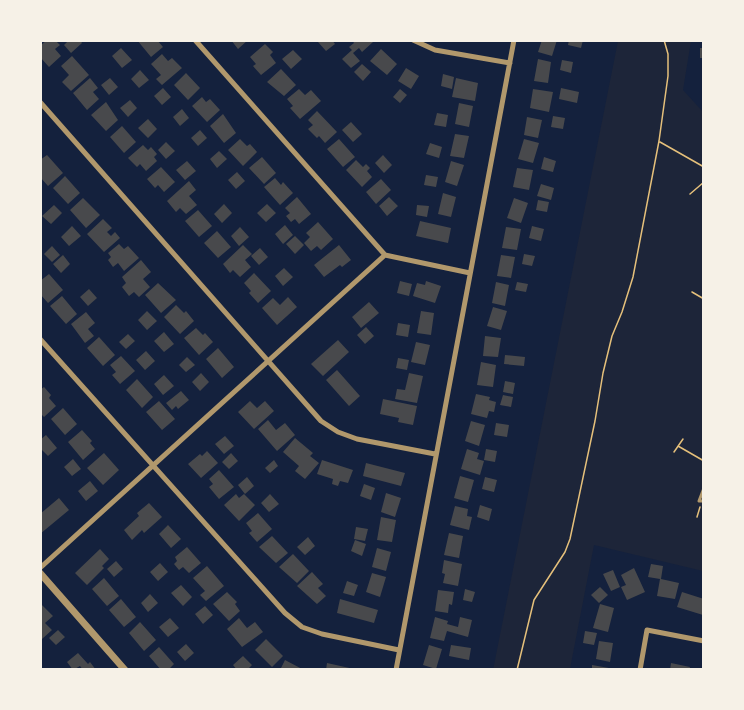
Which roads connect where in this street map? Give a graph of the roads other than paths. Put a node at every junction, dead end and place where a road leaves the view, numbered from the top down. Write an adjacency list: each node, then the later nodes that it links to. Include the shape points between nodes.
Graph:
1 (195, 40): 6 (street)
2 (413, 40): 4 (street, via 435,50)
3 (514, 40): 4 (street)
4 (510, 63): 7 (street)
5 (40, 102): 9 (street)
6 (385, 255): 7 (street); 9 (street)
7 (470, 273): 10 (street)
8 (40, 339): 11 (street)
9 (268, 360): 10 (street, via 321,421 338,432); 11 (street)
10 (435, 454): 17 (street)
11 (153, 466): 14 (street); 17 (street, via 302,627)
12 (704, 488): 13 (lane)
13 (701, 501)
14 (40, 568)
15 (40, 573): 18 (street)
16 (704, 641): 20 (street, via 647,630)
17 (399, 650): 19 (street)
18 (125, 669)
19 (396, 669)
20 (640, 669)

